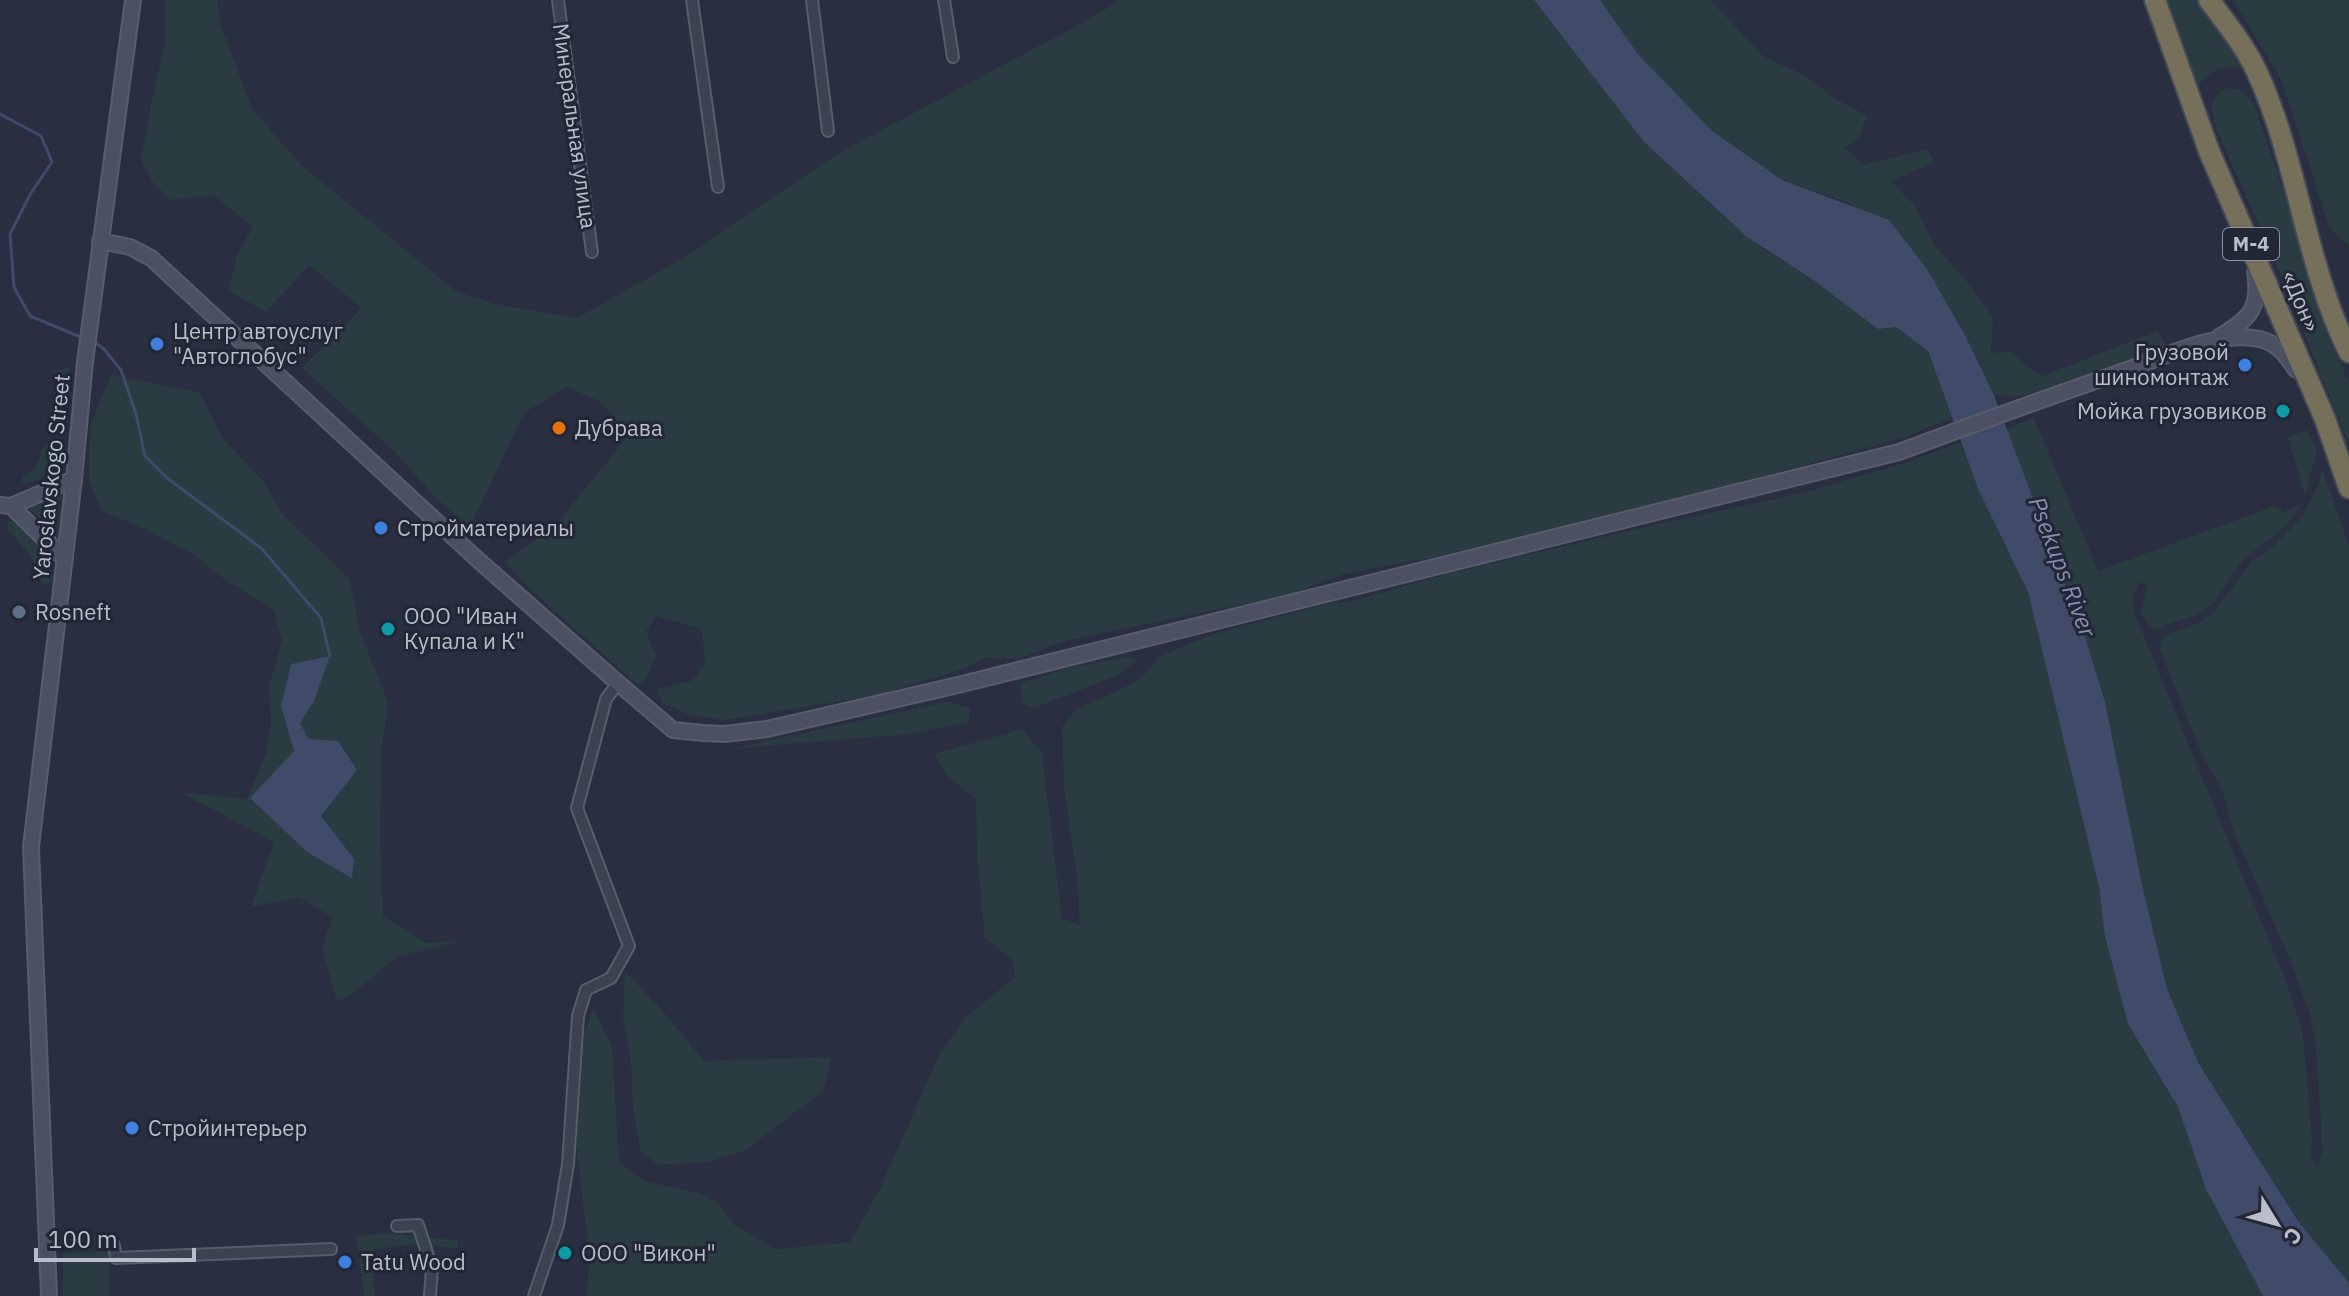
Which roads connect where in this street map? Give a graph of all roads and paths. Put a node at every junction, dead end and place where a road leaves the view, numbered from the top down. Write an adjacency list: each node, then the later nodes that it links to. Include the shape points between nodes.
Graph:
1 (133, 0): 12 (main road, Yaroslavskogo Street)
2 (558, 0): 13 (street, Минеральная улица)
3 (692, 0): 10 (street)
4 (812, 0): 9 (street)
5 (944, 0): 8 (street)
6 (2155, 0): 11 (highway, «Дон» / М-4, via 2209,151)
7 (2209, 0): 15 (highway, «Дон» / М-4, via 2243,47 2264,89 2325,291)
8 (953, 57)
9 (828, 131)
10 (718, 187)
11 (2245, 229): 14 (main road, М-4, via 2257,301 2245,319); 16 (highway, «Дон» / М-4)
12 (100, 241): 17 (main road, Yaroslavskogo Street); 21 (main road, via 151,258)
13 (592, 252)
14 (2211, 342): 16 (main road, М-4, via 2258,339 2278,347); 21 (main road, via 1899,452 767,729 724,734 673,730)
15 (2349, 352)
16 (2325, 419): 18 (highway, «Дон» / М-4)
17 (74, 479): 19 (main road); 20 (main road, Yaroslavskogo Street)
18 (2349, 488)
19 (6, 506): 20 (main road)
20 (65, 559): 25 (main road, Yaroslavskogo Street, via 31,847)
21 (618, 683): 27 (street, via 606,699 577,808 629,946 611,978 586,990 578,1016 558,1225)
22 (397, 1226): 26 (street, via 418,1225 432,1268)
23 (114, 1245): 24 (street, via 116,1258)
24 (331, 1249)
25 (49, 1296)
26 (430, 1296)
27 (534, 1296)

